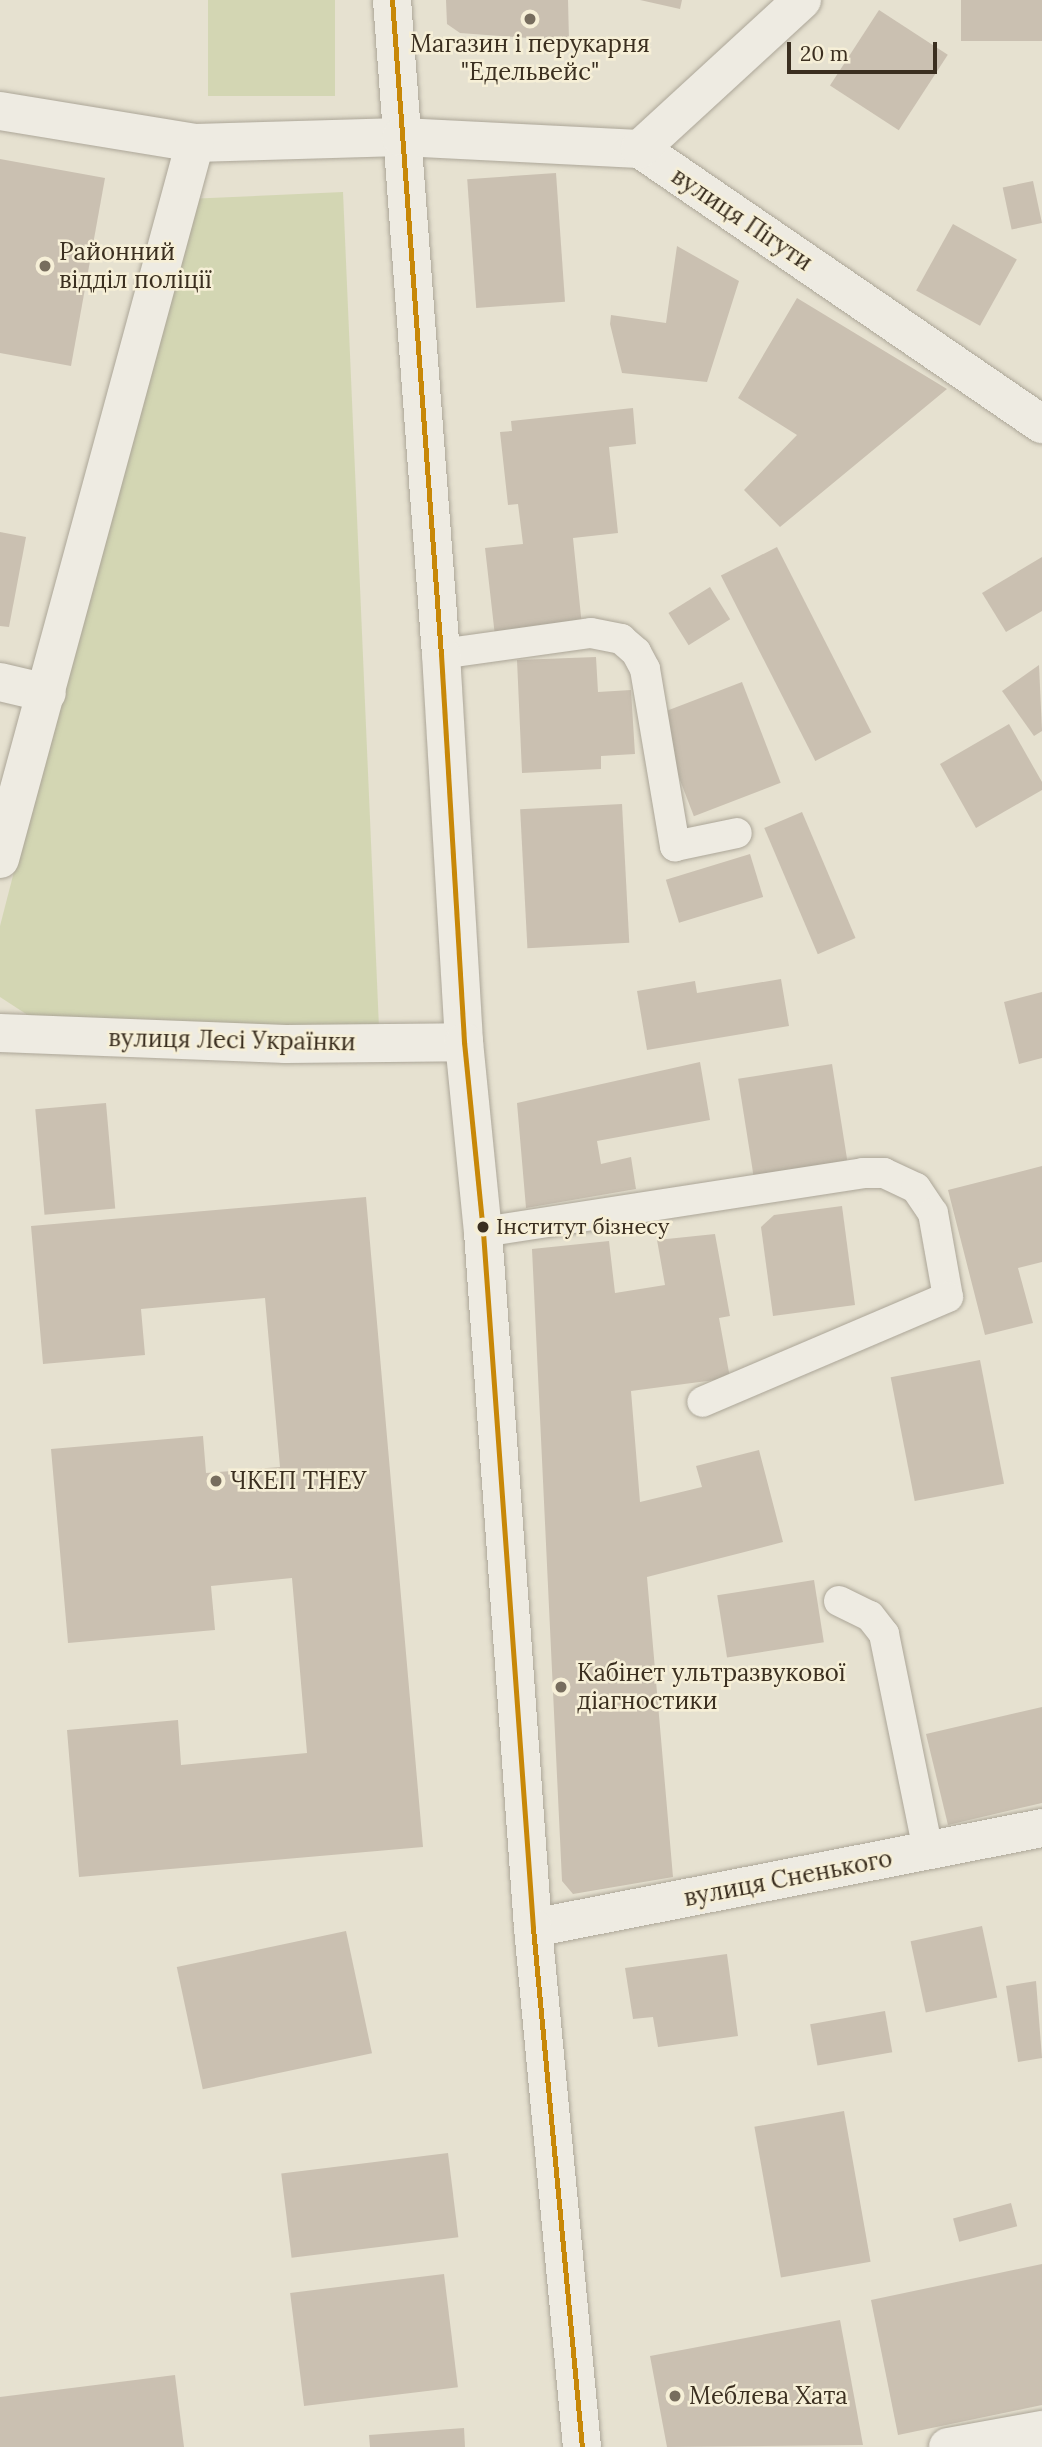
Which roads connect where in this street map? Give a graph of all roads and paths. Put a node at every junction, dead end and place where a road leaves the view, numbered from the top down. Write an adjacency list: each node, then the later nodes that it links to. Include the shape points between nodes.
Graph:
1 (392, 0): 4 (street)
2 (802, 0): 6 (street)
3 (0, 111): 5 (street)
4 (401, 137): 5 (street); 6 (street); 8 (street)
5 (195, 143): 10 (street)
6 (640, 149): 7 (street, вулиця Пігути)
7 (1042, 424)
8 (441, 654): 11 (lane, via 591,633 621,639 636,652 645,669 675,846); 14 (street)
9 (0, 682): 10 (street)
10 (47, 693): 12 (street)
11 (737, 833)
12 (0, 859)
13 (0, 1033): 14 (street, вулиця Лесі Українки, via 286,1044)
14 (464, 1042): 15 (street)
15 (483, 1232): 16 (lane, via 863,1173 884,1173 916,1188 933,1213 948,1297); 20 (street)
16 (702, 1402)
17 (839, 1601): 19 (lane, via 870,1616 884,1634)
18 (1042, 1828): 19 (street, вулиця Сненького)
19 (928, 1850): 20 (street, вулиця Сненького)
20 (533, 1928): 22 (street)
21 (1042, 2431): 23 (street)
22 (582, 2447)
23 (948, 2447)

